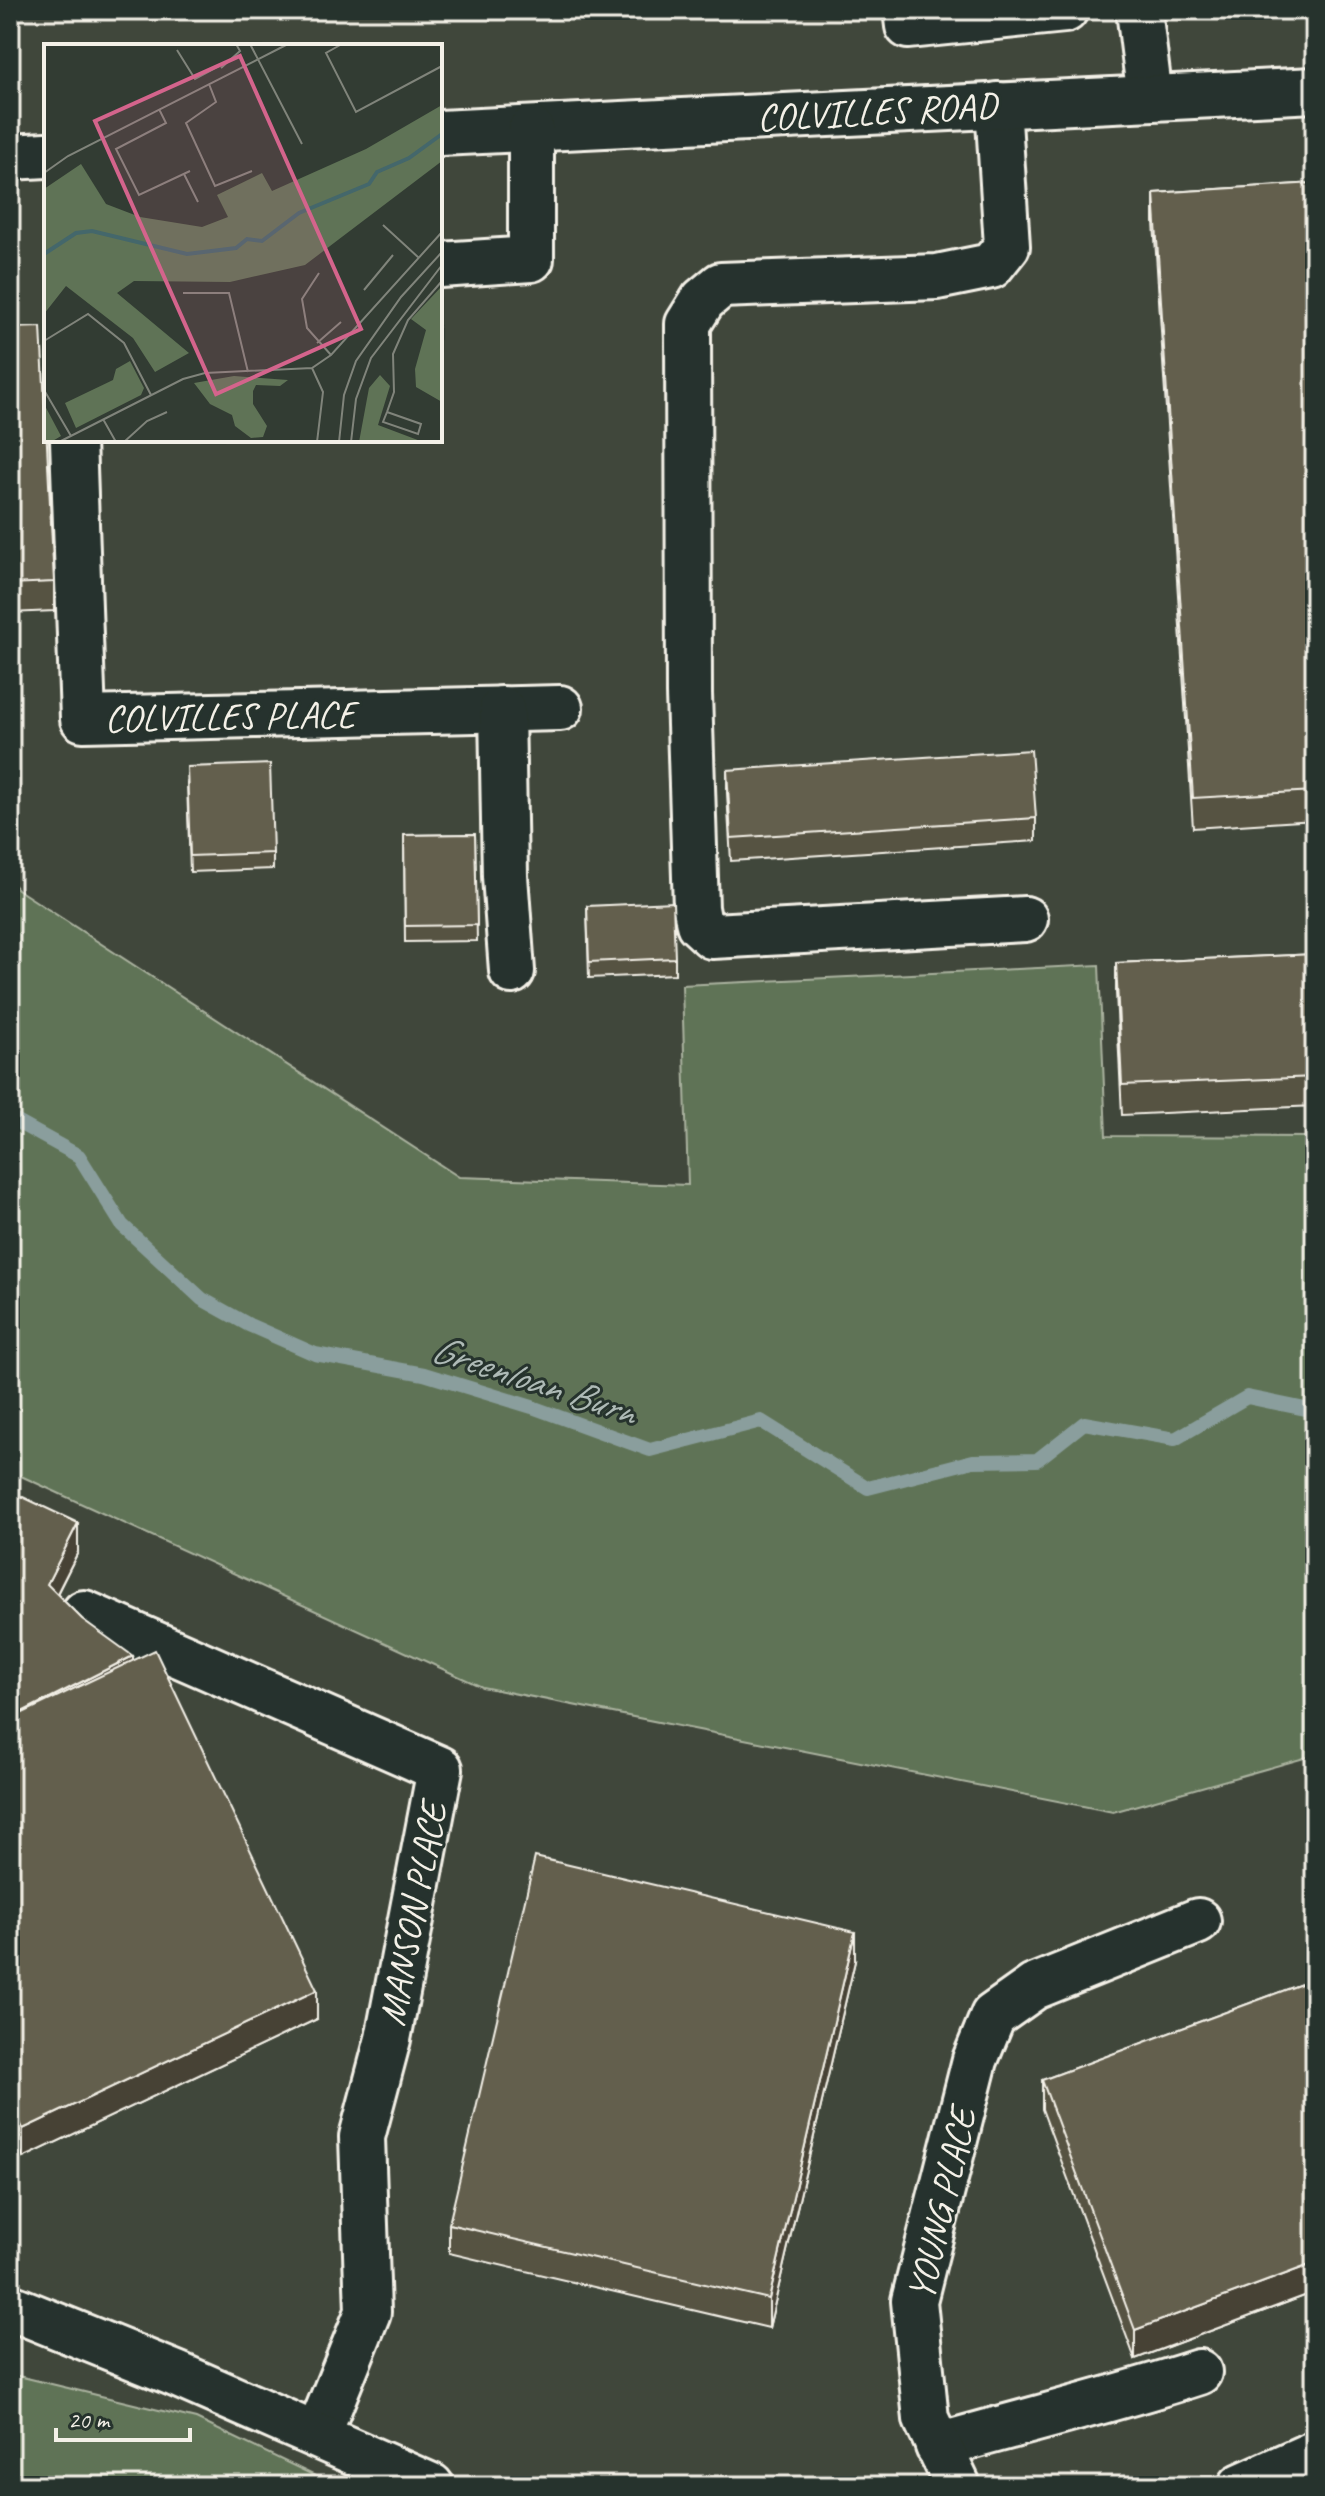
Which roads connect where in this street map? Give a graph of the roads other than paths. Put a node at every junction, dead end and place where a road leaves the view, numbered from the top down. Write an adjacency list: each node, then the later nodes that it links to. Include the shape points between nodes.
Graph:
1 (906, 10): 2 (street, via 908,26)
2 (1065, 10)
3 (1139, 10): 5 (street)
4 (1315, 90): 5 (street, COLVILLES ROAD)
5 (1150, 98): 6 (street, COLVILLES ROAD)
6 (998, 105): 7 (street, COLVILLES ROAD); 15 (street, via 1007,246 991,266 937,277 721,285 703,300 688,324 689,694 696,908 699,924 712,936)
7 (531, 129): 8 (street, COLVILLES ROAD); 11 (street, via 531,259)
8 (442, 133)
9 (44, 155): 10 (street)
10 (10, 157)
11 (442, 265)
12 (73, 442): 14 (street, COLVILLES PLACE, via 83,719)
13 (560, 708): 14 (street, COLVILLES PLACE)
14 (502, 709): 16 (street)
15 (1025, 919)
16 (512, 971)
17 (84, 1613): 21 (street, MANSON PLACE, via 440,1769 388,2039 362,2137 368,2312)
18 (1198, 1921): 22 (street, YOUNG PLACE, via 1034,1987 993,2016 975,2060 914,2301 926,2419)
19 (10, 2307): 21 (street)
20 (1199, 2372): 22 (street)
21 (318, 2435): 24 (street)
22 (938, 2446): 25 (street, YOUNG PLACE)
23 (1315, 2453): 26 (street)
24 (431, 2486)
25 (958, 2486)
26 (1241, 2486)

